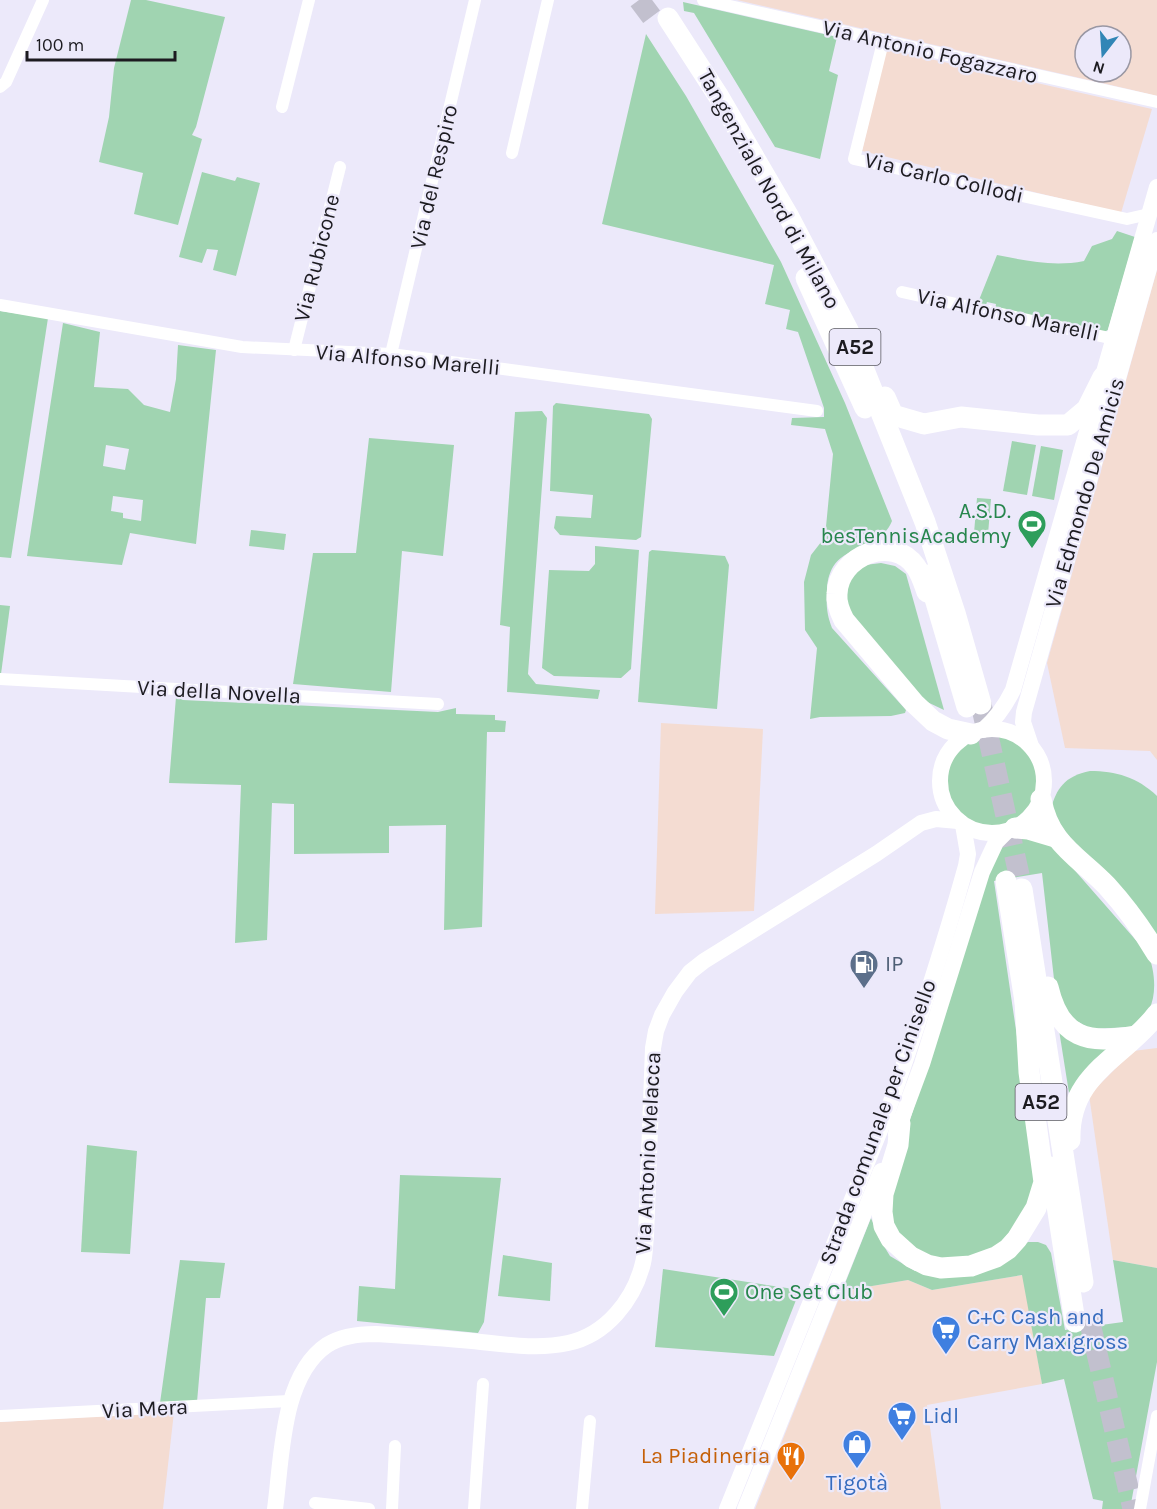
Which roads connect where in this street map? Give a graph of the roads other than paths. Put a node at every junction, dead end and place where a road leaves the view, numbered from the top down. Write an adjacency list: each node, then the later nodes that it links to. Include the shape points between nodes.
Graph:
1 (43, 0): 7 (street, via 9,76)
2 (309, 0): 9 (street)
3 (476, 0): 20 (street, Via del Respiro)
4 (548, 0): 10 (street)
5 (703, 0): 6 (street, Via Antonio Fogazzaro)
6 (883, 42): 8 (street, Via Antonio Fogazzaro); 13 (street, Via Carlo Collodi, via 854,159 1127,219)
7 (0, 87)
8 (1157, 102)
9 (282, 107)
10 (512, 153)
11 (340, 167): 19 (street, Via Rubicone)
12 (1157, 187): 13 (main road, Via Edmondo De Amicis)
13 (1149, 214): 18 (main road, Via Edmondo De Amicis)
14 (1157, 240): 27 (main road, Via Edmondo De Amicis, via 1026,703 1023,722)
15 (902, 292): 18 (street, Via Alfonso Marelli)
16 (0, 305): 19 (street, Via Alfonso Marelli, via 232,346)
17 (848, 330): 21 (highway, via 858,335 893,415 924,424 962,417 1068,425 1088,409); 23 (highway, Tangenziale Nord di Milano / A52, via 925,522 955,613 974,705); 23 (highway, Tangenziale Nord di Milano / A52, via 789,217 719,97 663,21 805,276 901,496)
18 (1114, 339): 21 (main road, Via Edmondo De Amicis)
19 (294, 350): 20 (street, Via Alfonso Marelli)
20 (391, 354): 22 (street, Via Alfonso Marelli)
21 (1103, 377): 26 (main road, Via Edmondo De Amicis, via 1013,690 995,720)
22 (818, 411)
23 (946, 633): 26 (highway, via 938,624 916,566 908,559 881,550 869,552 846,568 836,593 844,620 933,720 948,729)
24 (0, 679): 25 (street, Via della Novella)
25 (438, 705)
26 (977, 732): 27 (main road, via 1006,731); 28 (main road, via 950,751)
27 (1031, 746): 29 (main road, via 1043,768 1045,784)
28 (940, 785): 30 (main road, Via Antonio Melacca, via 933,806); 31 (main road, via 945,804)
29 (1041, 799): 32 (main road, via 1032,816); 33 (highway)
30 (921, 823): 31 (main road, via 936,819); 42 (main road, Via Antonio Melacca, via 876,855 718,951 690,972 675,992 662,1015 653,1048 643,1263 634,1288 612,1318 599,1329 568,1343 534,1346 376,1334 352,1336 320,1352 300,1376)
31 (961, 823): 32 (main road, via 984,833); 53 (main road, Strada comunale per Cinisello, via 968,854 966,866 905,1062)
32 (1010, 830): 33 (highway, via 1028,829); 39 (main road, via 996,843 981,872)
33 (1054, 837): 35 (highway, via 1112,893 1138,923)
34 (1031, 941): 36 (highway, A52, via 1013,880); 38 (highway, via 1039,948 1052,1003 1067,1027 1094,1040); 40 (highway, A52)
35 (1157, 954)
36 (1025, 1001): 39 (highway, via 1029,1072 1044,1182 1036,1208 1008,1249 971,1266 941,1268 911,1257 891,1239 884,1226 883,1194 898,1145); 40 (highway, A52, via 1082,1321)
37 (1157, 1014): 38 (highway)
38 (1136, 1036): 40 (highway, via 1090,1077 1077,1100 1070,1136 1073,1166)
39 (900, 1123): 54 (main road)
40 (1067, 1174)
41 (483, 1384): 51 (street)
42 (290, 1401): 43 (street, Via Mera); 48 (main road, Via Antonio Melacca)
43 (0, 1416)
44 (1157, 1416): 55 (street)
45 (590, 1421): 52 (street)
46 (395, 1446): 50 (street)
47 (315, 1503): 49 (street)
48 (275, 1509)
49 (369, 1509)
50 (392, 1509)
51 (474, 1509)
52 (582, 1509)
53 (727, 1509)
54 (745, 1509)
55 (1140, 1509)

